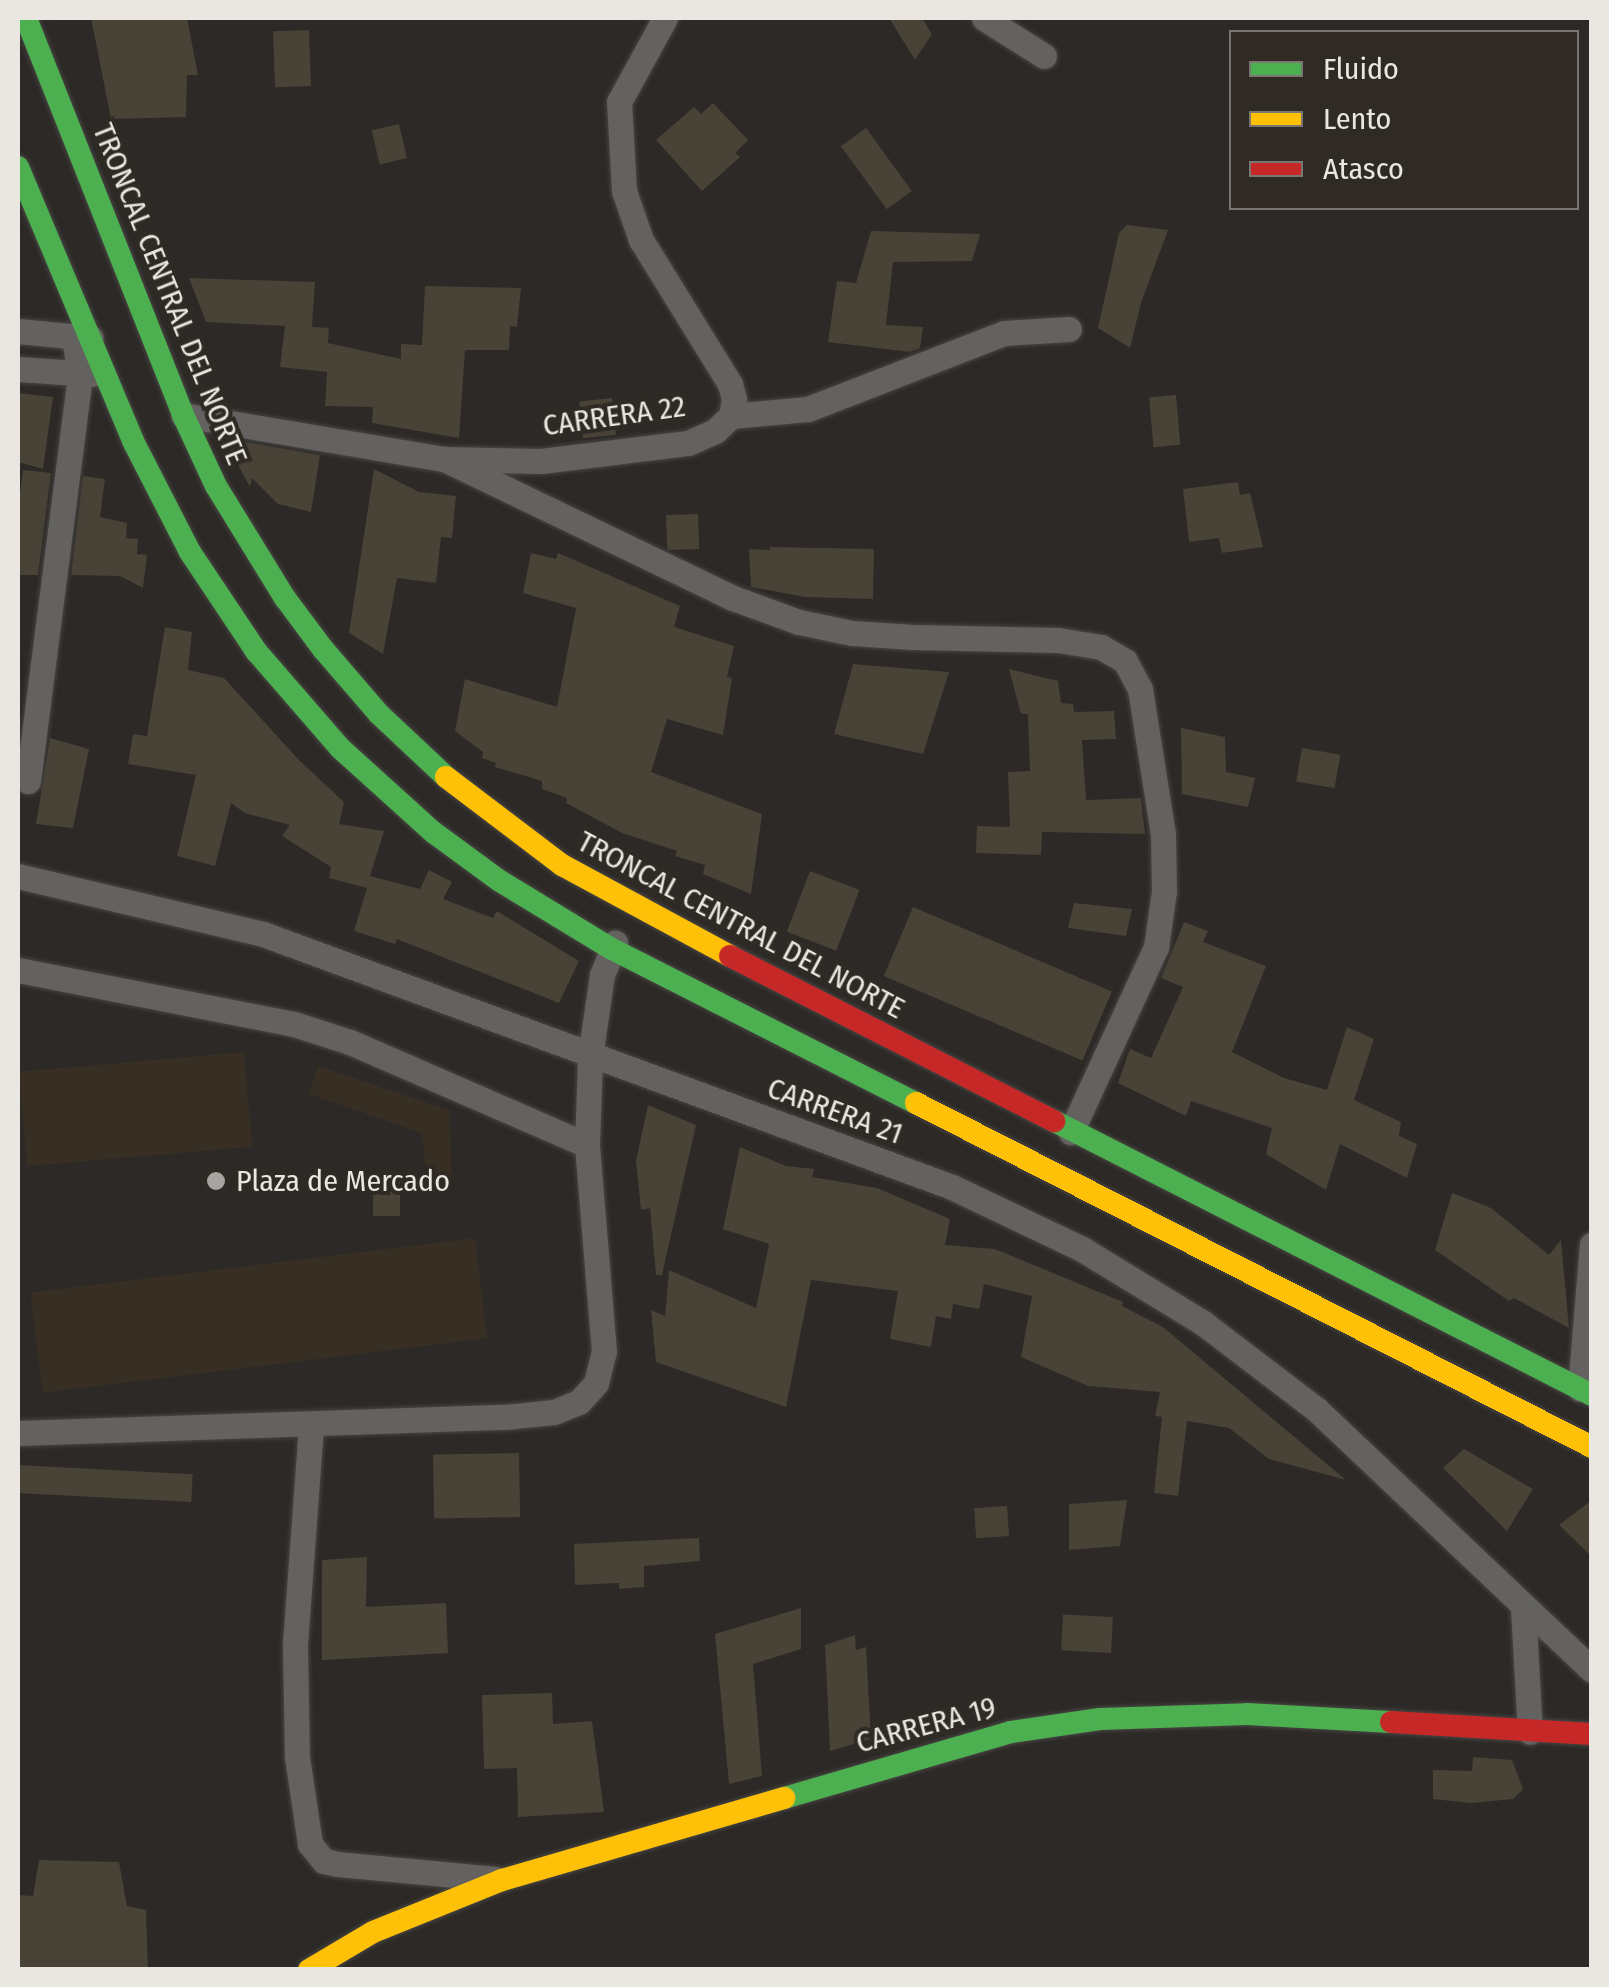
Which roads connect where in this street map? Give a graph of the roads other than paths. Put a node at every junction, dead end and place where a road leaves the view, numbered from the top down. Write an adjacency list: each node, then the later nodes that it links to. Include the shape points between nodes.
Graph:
1 (26, 18): 12 (main road, TRONCAL CENTRAL DEL NORTE)
2 (665, 18): 13 (street, CARRERA 22, via 619,102 624,191 641,240 730,384)
3 (984, 18): 4 (street)
4 (1044, 56)
5 (18, 168): 8 (main road)
6 (1069, 329): 13 (street, via 1004,334 808,409)
7 (18, 331): 8 (street)
8 (82, 337): 10 (street); 11 (main road)
9 (18, 369): 10 (street)
10 (80, 373): 11 (street); 15 (street)
11 (108, 375): 18 (main road, via 190,552 296,700 433,832)
12 (183, 415): 14 (street, CARRERA 22); 17 (main road, TRONCAL CENTRAL DEL NORTE, via 245,537 360,692 489,813)
13 (731, 416): 14 (street, CARRERA 22, via 688,443 541,461)
14 (444, 459): 21 (street, via 733,598 799,622 897,636 1058,640 1101,646 1125,662 1140,689 1163,834 1164,891 1156,946)
15 (28, 781)
16 (18, 876): 20 (street, CARRERA 21, via 263,934)
17 (635, 908): 18 (street); 21 (main road, TRONCAL CENTRAL DEL NORTE)
18 (612, 949): 20 (street); 27 (main road)
19 (18, 970): 22 (street, via 294,1024)
20 (590, 1057): 22 (street); 28 (street, CARRERA 21, via 952,1187 1082,1249 1203,1323 1316,1410)
21 (1071, 1132): 24 (main road, TRONCAL CENTRAL DEL NORTE)
22 (587, 1146): 25 (street, via 604,1352 596,1383 579,1402 521,1416)
23 (1592, 1244): 24 (street)
24 (1586, 1392)
25 (311, 1426): 26 (street); 32 (street, via 295,1646 297,1758 310,1844 324,1861 338,1864)
26 (18, 1432)
27 (1592, 1447)
28 (1523, 1608): 29 (street, CARRERA 21); 30 (street)
29 (1592, 1670)
30 (1530, 1732): 31 (main road, CARRERA 19); 32 (main road, CARRERA 19, via 1247,1714 1100,1719 1010,1732)
31 (1592, 1734)
32 (502, 1880): 33 (main road, CARRERA 19, via 373,1932)
33 (309, 1970)

